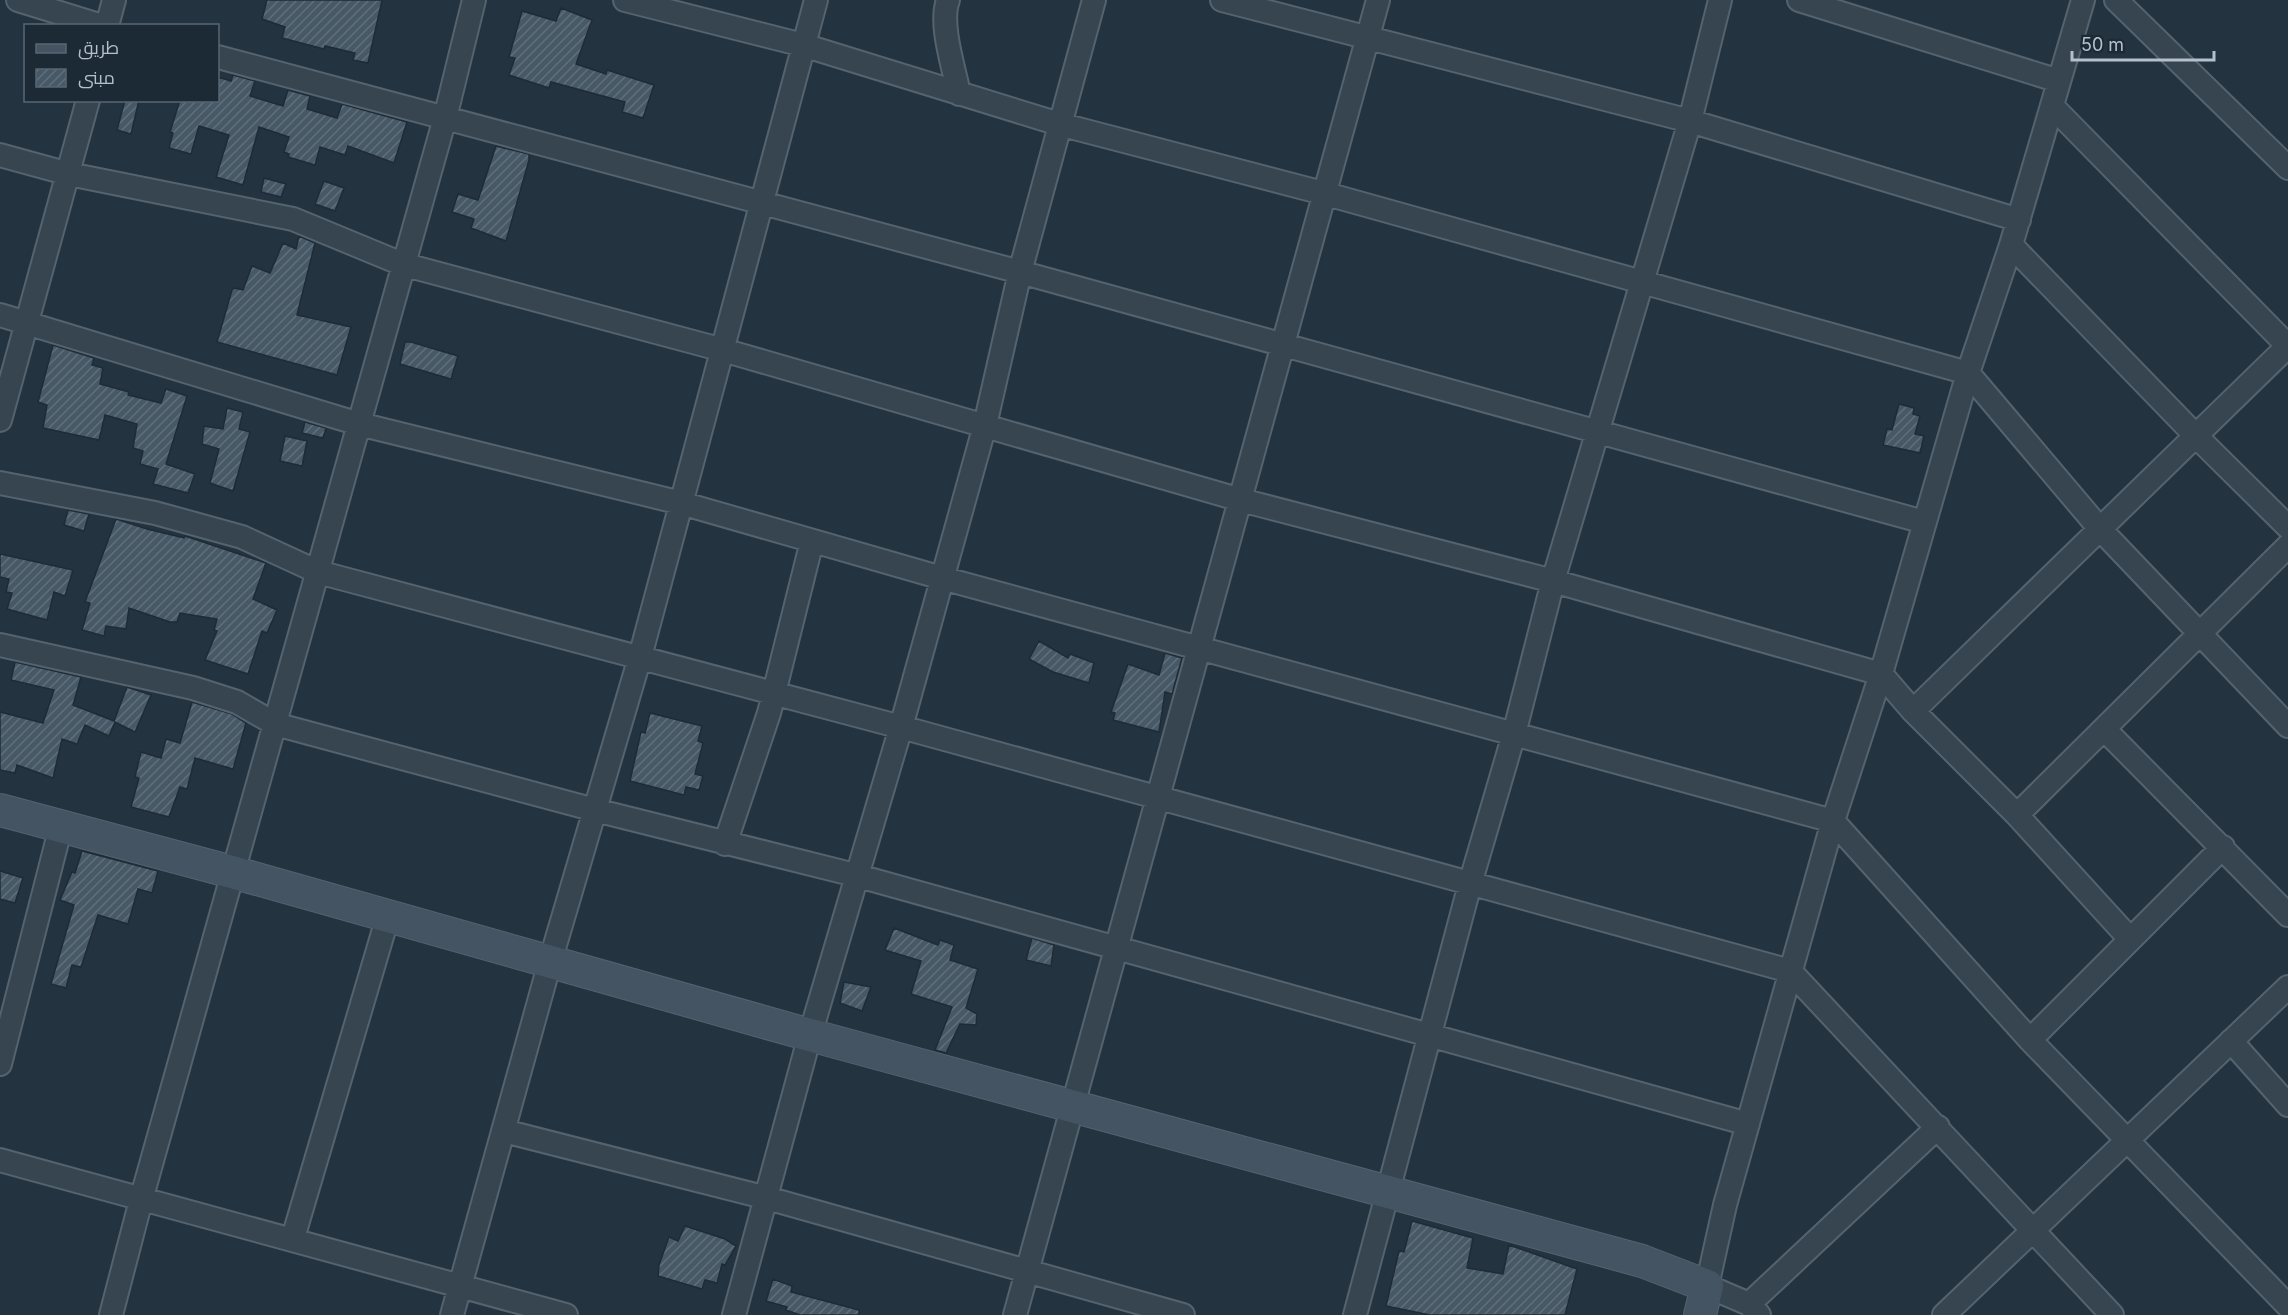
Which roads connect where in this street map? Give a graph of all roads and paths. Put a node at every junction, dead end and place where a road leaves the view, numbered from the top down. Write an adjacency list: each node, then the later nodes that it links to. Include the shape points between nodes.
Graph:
1 (18, 0): 14 (street)
2 (114, 0): 15 (street)
3 (474, 0): 23 (street)
4 (625, 0): 17 (street)
5 (816, 0): 17 (street)
6 (948, 0): 20 (street, via 944,12 946,33)
7 (1094, 0): 25 (street)
8 (1222, 0): 16 (street)
9 (1378, 0): 16 (street)
10 (1720, 0): 24 (street)
11 (1799, 0): 19 (street)
12 (2083, 0): 19 (street)
13 (2116, 0): 27 (street)
14 (96, 24)
15 (108, 24)
16 (1367, 36): 24 (street); 29 (street)
17 (802, 45): 20 (street); 30 (street)
18 (219, 57): 23 (street)
19 (2059, 81): 22 (street)
20 (959, 94): 25 (street)
21 (87, 102): 28 (street)
22 (2052, 106): 31 (street); 39 (street)
23 (445, 118): 30 (street); 33 (street)
24 (1690, 121): 31 (street); 35 (street)
25 (1059, 124): 29 (street); 34 (street)
26 (0, 154): 28 (street)
27 (2288, 168)
28 (69, 174): 33 (street, via 293,219); 37 (street)
29 (1323, 193): 35 (street); 38 (street)
30 (762, 203): 34 (street); 40 (street)
31 (2019, 220): 32 (street)
32 (2011, 245): 41 (street); 46 (street)
33 (402, 264): 40 (street); 43 (street)
34 (1020, 272): 38 (street); 44 (street)
35 (1641, 284): 41 (street); 45 (street)
36 (0, 315): 37 (street)
37 (28, 322): 42 (street); 43 (street)
38 (1281, 346): 45 (street); 48 (street)
39 (2288, 346): 46 (street)
40 (723, 350): 44 (street); 49 (street)
41 (1968, 373): 50 (street); 52 (street)
42 (0, 420)
43 (359, 424): 49 (street); 55 (street)
44 (985, 425): 48 (street); 56 (street)
45 (1598, 432): 50 (street); 57 (street)
46 (2197, 437): 51 (street); 52 (street)
47 (0, 483): 55 (street, via 155,513 242,537)
48 (1241, 500): 57 (street); 60 (street)
49 (681, 503): 53 (street); 61 (street)
50 (1924, 522): 62 (street)
51 (2288, 527)
52 (2100, 529): 58 (street); 64 (street)
53 (812, 541): 56 (street); 63 (street)
54 (2288, 546): 58 (street)
55 (318, 572): 61 (street); 65 (street)
56 (942, 578): 60 (street); 67 (street)
57 (1553, 581): 62 (street); 69 (street)
58 (2200, 634): 66 (street); 68 (street)
59 (0, 645): 65 (street, via 194,688 237,702)
60 (1200, 648): 69 (street); 70 (street)
61 (640, 657): 63 (street); 72 (street)
62 (1881, 674): 64 (street); 74 (street)
63 (774, 693): 67 (street); 76 (street)
64 (1913, 711): 73 (street)
65 (275, 724): 72 (street); 78 (street)
66 (2288, 726)
67 (901, 727): 70 (street); 79 (street)
68 (2104, 729): 73 (street); 77 (street)
69 (1514, 734): 74 (street); 80 (street)
70 (1157, 798): 80 (street); 84 (street)
71 (0, 810): 75 (street)
72 (595, 810): 76 (street); 85 (street)
73 (2017, 815): 83 (street)
74 (1833, 821): 86 (street); 90 (street)
75 (61, 826): 78 (street); 92 (street)
76 (725, 844): 79 (street)
77 (2223, 847): 81 (street); 83 (street)
78 (232, 872): 82 (street); 102 (street)
79 (855, 875): 84 (street); 88 (street)
80 (1470, 884): 86 (street); 89 (street)
81 (2288, 915)
82 (388, 916): 85 (street); 104 (street)
83 (2130, 939): 90 (street)
84 (1118, 948): 89 (street); 94 (street)
85 (550, 962): 88 (street); 97 (street)
86 (1790, 971): 95 (street); 96 (street)
87 (2288, 987): 91 (street)
88 (810, 1035): 94 (street); 101 (street)
89 (1428, 1037): 95 (street); 100 (street)
90 (2030, 1040): 98 (street)
91 (2231, 1041): 93 (street); 98 (street)
92 (0, 1064)
93 (2288, 1105)
94 (1072, 1106): 100 (street); 105 (street)
95 (1748, 1124): 107 (street)
96 (1938, 1127): 103 (street); 109 (street)
97 (504, 1131): 101 (street); 106 (street)
98 (2127, 1138): 103 (street); 108 (street)
99 (0, 1160): 102 (street)
100 (1389, 1193): 107 (street, via 1642,1261); 116 (street)
101 (767, 1198): 105 (street); 113 (street)
102 (141, 1200): 104 (street); 110 (street)
103 (2033, 1230): 117 (street); 118 (street)
104 (293, 1238): 106 (street)
105 (1028, 1270): 114 (street); 115 (street)
106 (459, 1285): 111 (street); 112 (street)
107 (1703, 1300): 109 (street)
108 (2288, 1306)
109 (1754, 1310)
110 (111, 1315)
111 (452, 1315)
112 (566, 1315)
113 (734, 1315)
114 (1015, 1315)
115 (1183, 1315)
116 (1355, 1315)
117 (1944, 1315)
118 (2112, 1315)

